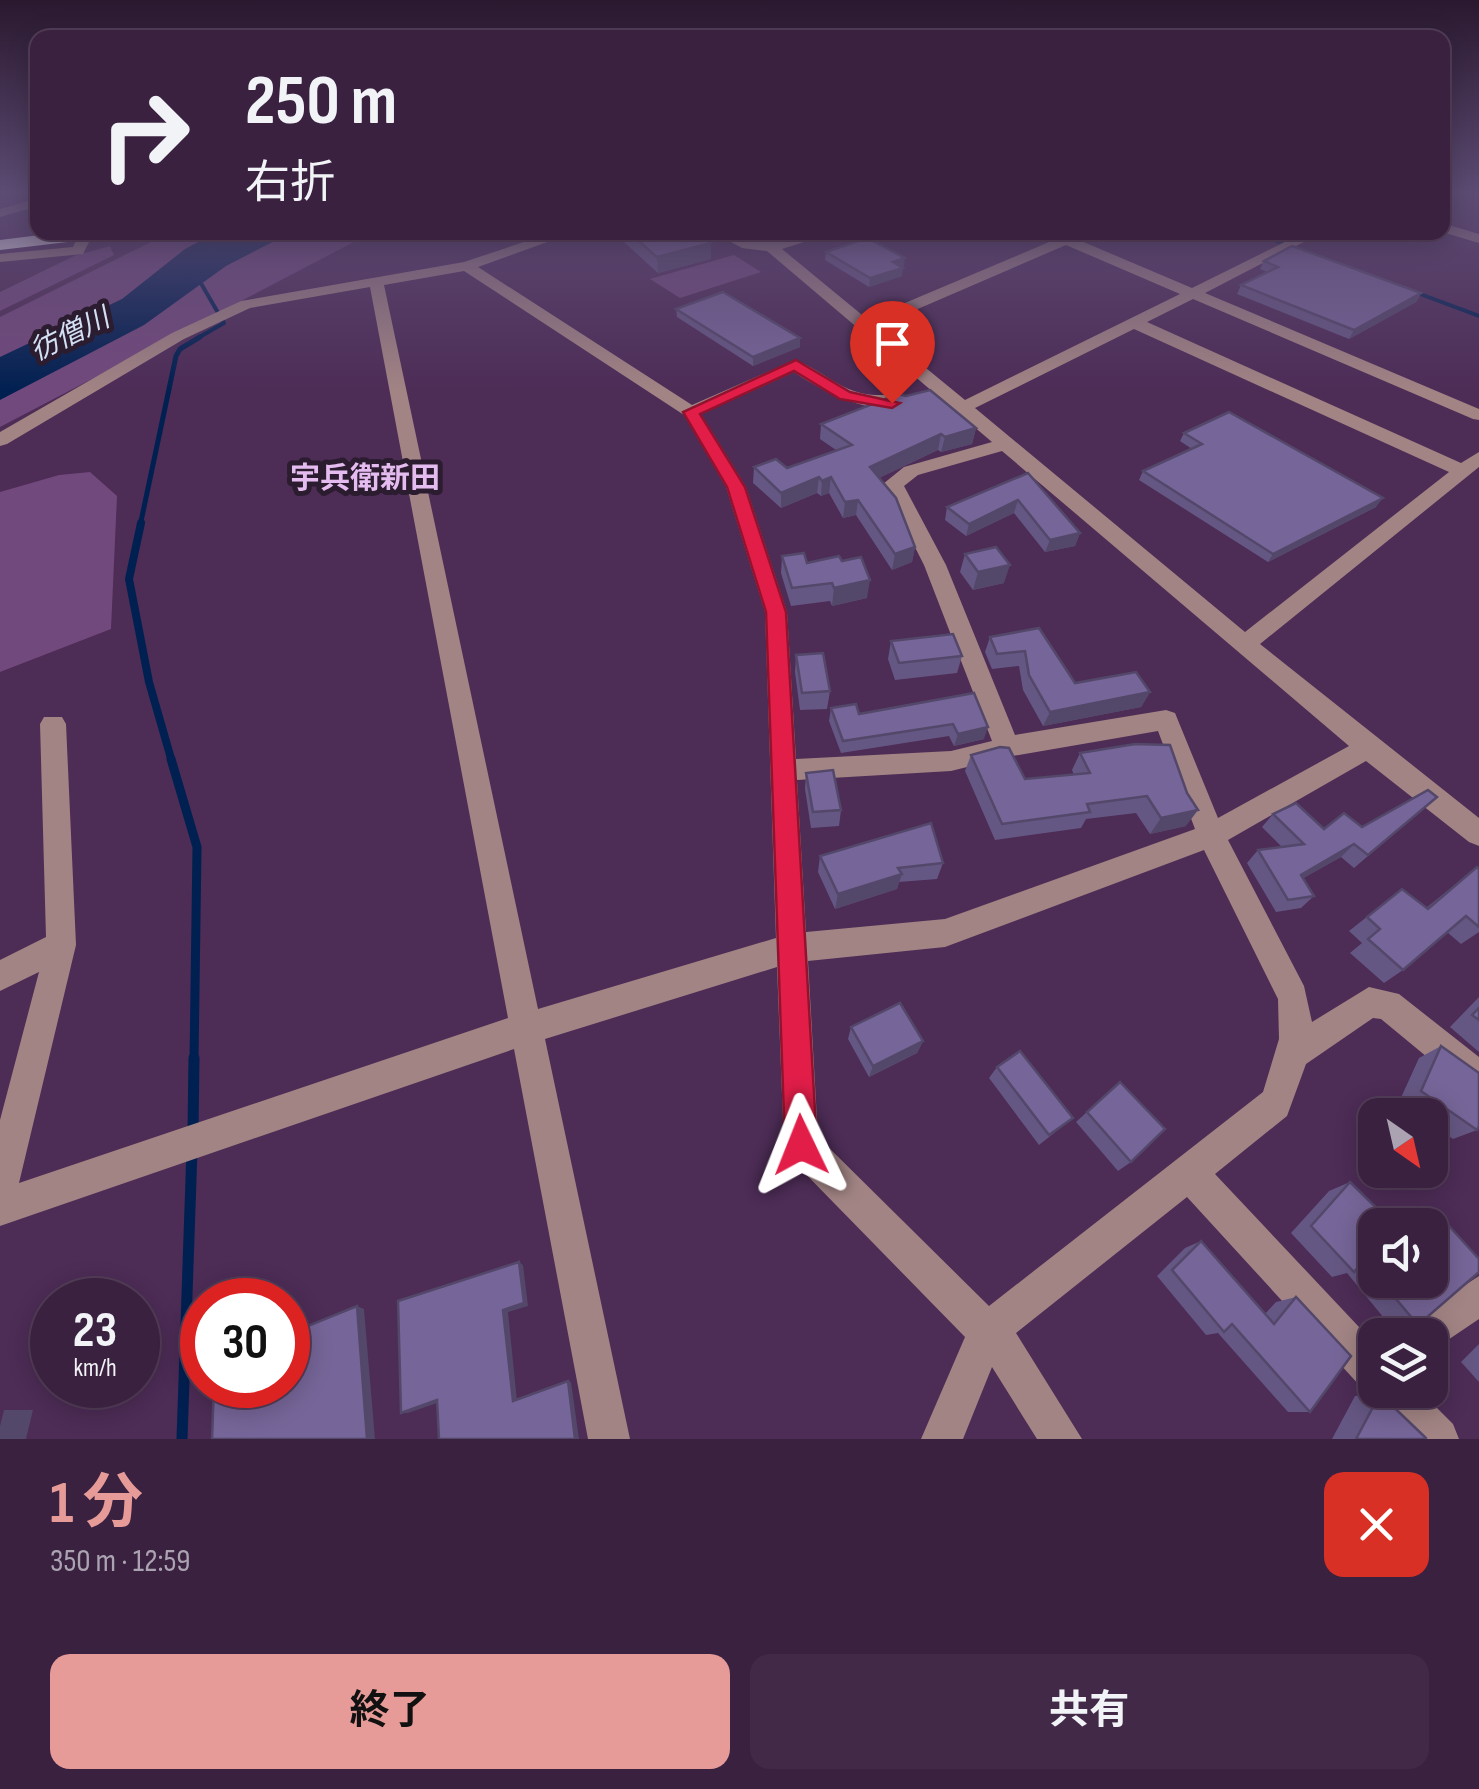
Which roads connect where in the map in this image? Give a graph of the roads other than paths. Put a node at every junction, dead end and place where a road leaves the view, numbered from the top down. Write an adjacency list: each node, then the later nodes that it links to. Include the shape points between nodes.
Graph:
1 (490, 258): 6 (street)
2 (801, 258): 10 (street)
3 (1024, 258): 10 (street)
4 (1108, 258): 8 (street)
5 (1265, 258): 8 (street)
6 (466, 266): 7 (street); 12 (street)
7 (376, 281): 14 (street, via 286,294 222,314); 27 (street)
8 (1193, 295): 9 (street); 13 (street)
9 (1135, 323): 11 (street); 16 (street)
10 (866, 326): 11 (street)
11 (954, 401): 12 (street, via 866,402 824,386 796,364); 15 (street)
12 (691, 412): 21 (street, via 736,487 776,612)
13 (1479, 414)
14 (0, 440)
15 (1006, 444): 17 (street); 19 (street, via 911,471 892,484 935,564)
16 (1470, 465): 17 (street)
17 (1246, 644): 20 (street)
18 (53, 724): 24 (street)
19 (1006, 747): 21 (street, via 950,761); 23 (street, via 1166,720)
20 (1368, 748): 22 (street); 23 (street)
21 (784, 770): 25 (street)
22 (1479, 834)
23 (1212, 835): 25 (street, via 946,933); 28 (street, via 1293,997 1299,1026)
24 (61, 945): 26 (street); 31 (street)
25 (792, 948): 27 (street); 35 (street, via 801,1145)
26 (0, 976)
27 (527, 1028): 32 (street); 39 (street)
28 (1292, 1054): 29 (street, via 1369,1002 1388,1004); 30 (street, via 1275,1104)
29 (1479, 1078)
30 (1189, 1173): 35 (street); 36 (street)
31 (0, 1189)
32 (0, 1208)
33 (1479, 1295): 34 (street)
34 (1447, 1318)
35 (988, 1332): 40 (street); 41 (street)
36 (1358, 1354)
37 (1407, 1408): 38 (street)
38 (1431, 1436)
39 (609, 1439)
40 (942, 1439)
41 (1061, 1439)

